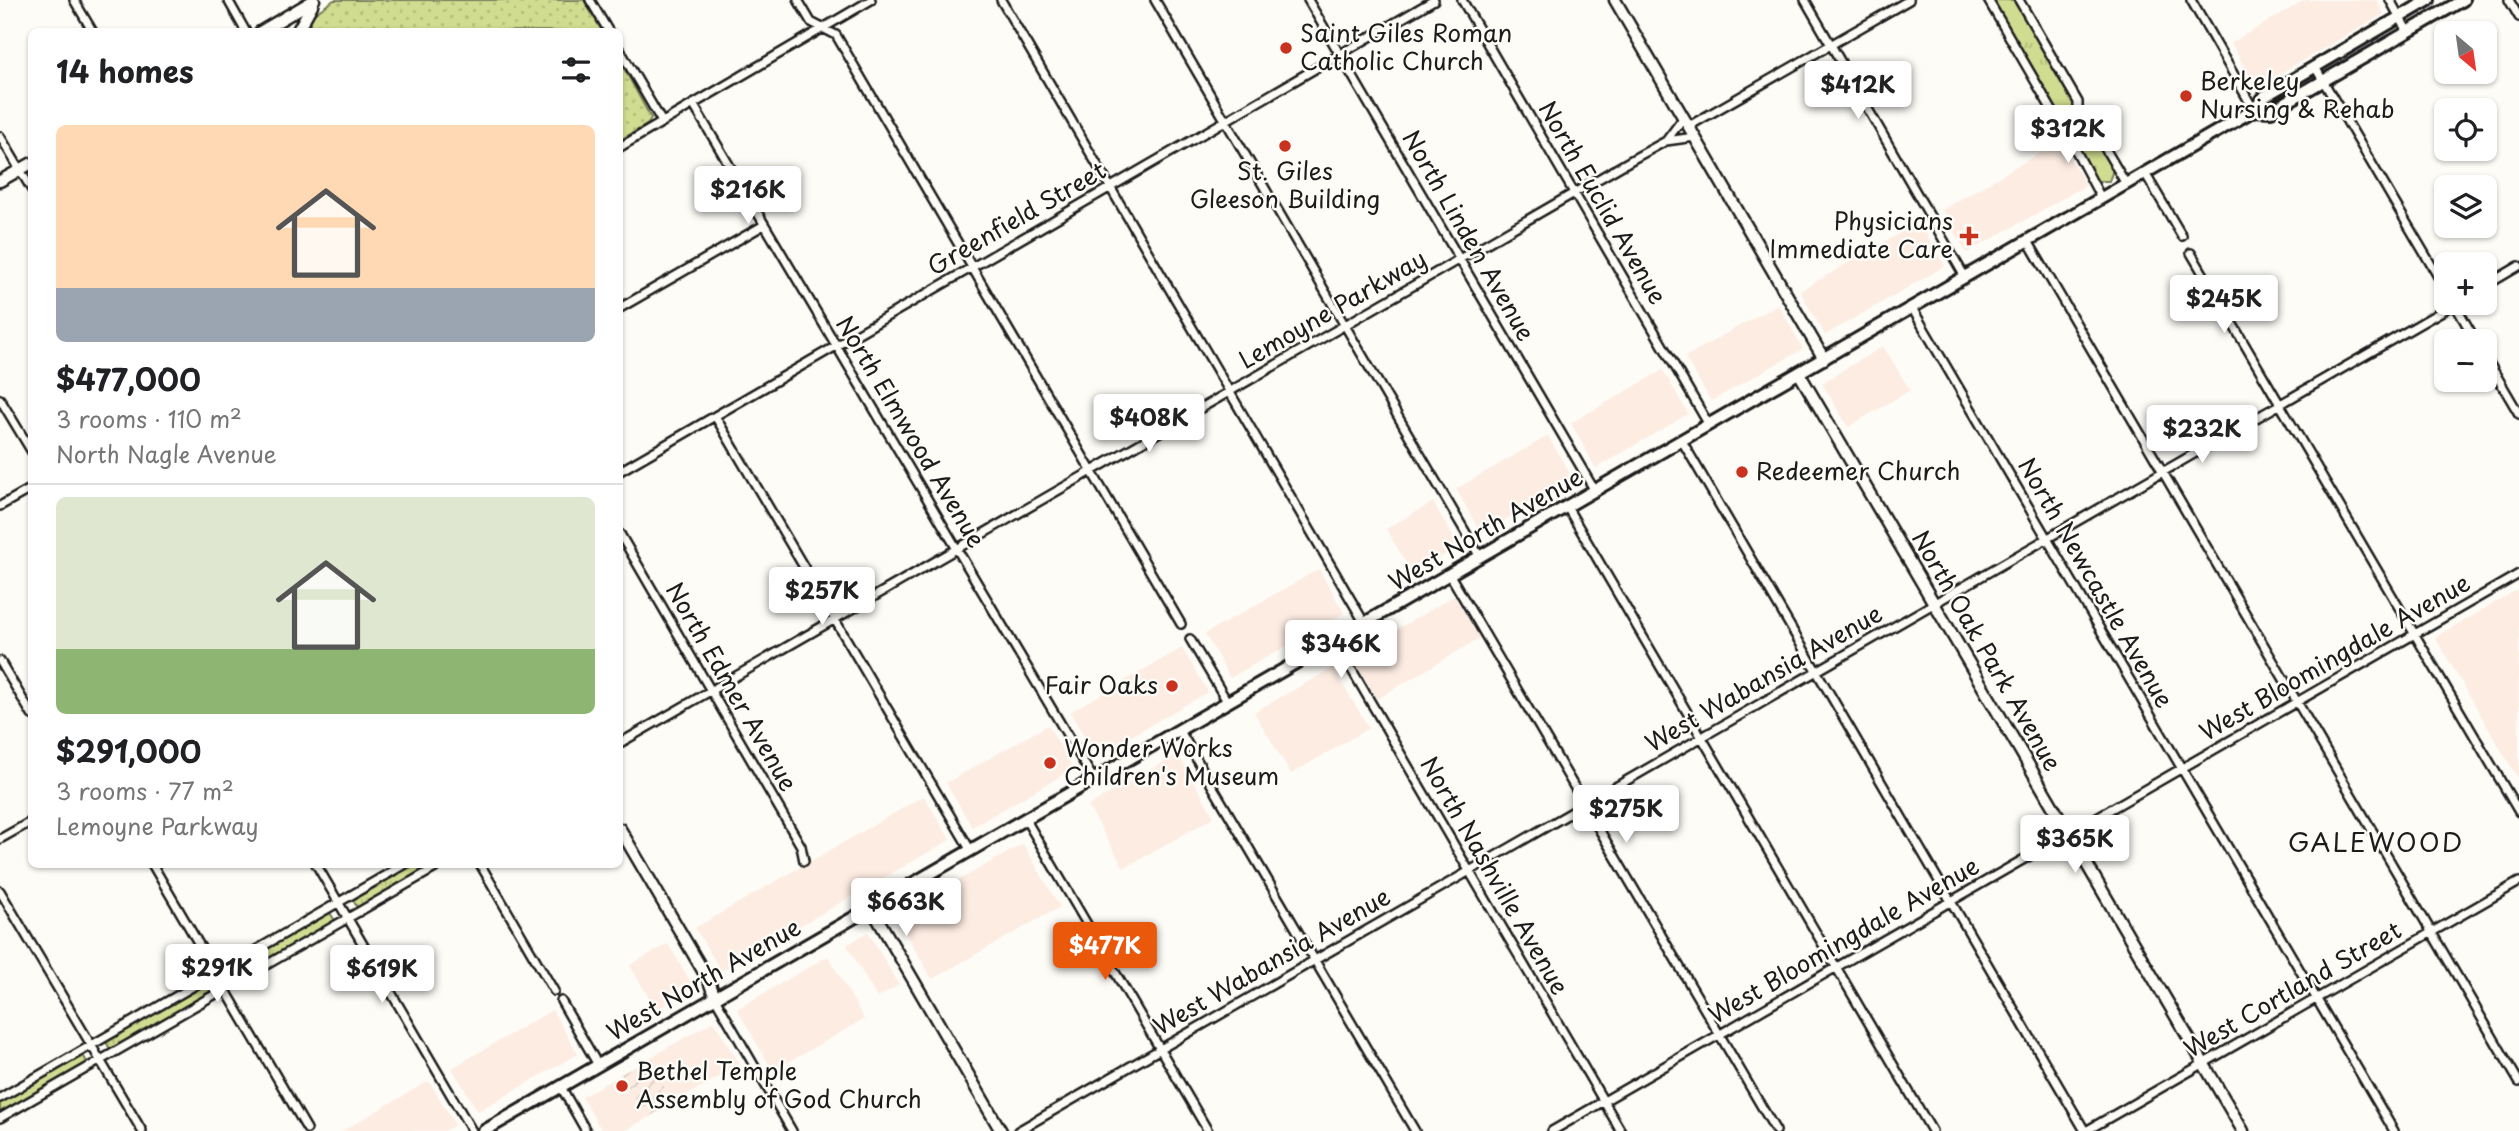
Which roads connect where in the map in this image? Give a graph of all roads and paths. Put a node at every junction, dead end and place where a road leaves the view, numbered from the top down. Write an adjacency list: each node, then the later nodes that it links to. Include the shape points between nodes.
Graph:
1 (75, 0): 24 (street)
2 (228, 0): 25 (street)
3 (315, 0): 26 (street); 27 (street)
4 (590, 0): 28 (street)
5 (797, 0): 29 (street, via 811,22)
6 (871, 0): 29 (street)
7 (1001, 0): 51 (street)
8 (1155, 0): 38 (street)
9 (1308, 0): 32 (street, North Linden Avenue)
10 (1434, 0): 32 (street, Greenfield Street)
11 (1462, 0): 52 (street, North Euclid Avenue)
12 (1615, 0): 40 (street)
13 (1804, 0): 31 (street)
14 (1909, 0): 31 (street)
15 (1988, 0): 16 (street, via 2056,117 2070,119 2076,115 2078,102)
16 (2019, 0)
17 (2190, 0): 37 (street)
18 (2390, 0): 22 (street)
19 (2429, 0): 22 (main road, West North Avenue)
20 (2463, 0): 30 (main road, West North Avenue)
21 (2509, 0): 23 (street)
22 (2400, 17): 30 (street); 34 (main road, West North Avenue)
23 (2519, 17)
24 (91, 28)
25 (244, 28)
26 (275, 28)
27 (299, 28)
28 (607, 28)
29 (823, 28): 36 (street); 60 (street, via 836,35)
30 (2408, 32): 35 (main road, West North Avenue)
31 (1830, 45): 40 (street); 62 (street)
32 (1340, 54): 38 (street, Greenfield Street); 58 (street, North Linden Avenue)
33 (623, 55): 39 (street)
34 (2315, 66): 35 (street); 37 (main road, West North Avenue, via 2264,96)
35 (2324, 81): 37 (main road, West North Avenue, via 2272,111); 61 (street)
36 (693, 104): 39 (street); 54 (street, North Elmwood Avenue)
37 (2255, 110): 47 (main road, West North Avenue)
38 (1225, 121): 51 (street, Greenfield Street); 67 (street)
39 (662, 122): 44 (street)
40 (1686, 122): 42 (street); 43 (street, Lemoyne Parkway)
41 (0, 136): 46 (street)
42 (1695, 137): 43 (street, Lemoyne Parkway); 69 (street)
43 (1666, 141): 52 (street, Lemoyne Parkway)
44 (623, 145)
45 (28, 165): 46 (street)
46 (20, 169): 48 (street); 49 (street)
47 (2145, 173): 50 (main road, West North Avenue); 55 (street)
48 (0, 181)
49 (28, 183)
50 (2126, 184): 53 (main road, West North Avenue); 53 (street, via 2093,128 2085,124 2073,131 2071,140)
51 (1110, 187): 60 (street, Greenfield Street); 72 (street)
52 (1574, 193): 58 (street, Lemoyne Parkway); 77 (street, North Euclid Avenue)
53 (2101, 198): 56 (main road, West North Avenue)
54 (764, 225): 64 (street); 68 (street, North Elmwood Avenue)
55 (2182, 236)
56 (2028, 241): 62 (main road, West North Avenue); 82 (street)
57 (2191, 253): 74 (street)
58 (1460, 259): 67 (street, Lemoyne Parkway); 84 (street, North Linden Avenue)
59 (2519, 266): 63 (street)
60 (973, 267): 68 (street, Greenfield Street); 81 (street)
61 (2434, 269)
62 (1965, 277): 65 (main road, West North Avenue)
63 (2497, 279)
64 (623, 306)
65 (1912, 308): 69 (main road, West North Avenue); 87 (street, North Newcastle Avenue)
66 (2434, 315): 74 (street, West Wabansia Avenue)
67 (1344, 325): 72 (street, Lemoyne Parkway); 90 (street)
68 (836, 345): 76 (street, Greenfield Street); 89 (street, North Elmwood Avenue)
69 (1824, 359): 70 (main road, West North Avenue)
70 (1799, 373): 77 (main road, West North Avenue); 93 (street, North Oak Park Avenue)
71 (2497, 376): 75 (street)
72 (1229, 392): 81 (street, Lemoyne Parkway); 96 (street)
73 (0, 399): 79 (street)
74 (2280, 404): 82 (street, West Wabansia Avenue); 97 (street)
75 (2519, 414)
76 (715, 416): 80 (street, Greenfield Street); 94 (street)
77 (1709, 425): 78 (main road, West North Avenue)
78 (1682, 441): 84 (main road, West North Avenue); 101 (street)
79 (28, 445)
80 (623, 469)
81 (1092, 471): 89 (street, Lemoyne Parkway); 95 (street)
82 (2163, 472): 87 (street, West Wabansia Avenue); 103 (street)
83 (28, 490): 85 (street)
84 (1595, 491): 86 (main road, West North Avenue)
85 (0, 506)
86 (1567, 508): 90 (main road, West North Avenue); 107 (street)
87 (2047, 538): 93 (street, West Wabansia Avenue); 109 (street, North Newcastle Avenue)
88 (623, 539): 102 (street, North Edmer Avenue)
89 (957, 548): 94 (street, Lemoyne Parkway); 110 (street, North Elmwood Avenue)
90 (1480, 558): 92 (main road, West North Avenue)
91 (2519, 574): 97 (street, West Bloomingdale Avenue)
92 (1450, 575): 96 (main road, West North Avenue); 111 (street)
93 (1935, 603): 101 (street, West Wabansia Avenue); 116 (street, North Oak Park Avenue)
94 (834, 619): 102 (street, Lemoyne Parkway); 118 (street)
95 (1181, 624)
96 (1365, 624): 99 (main road, West North Avenue)
97 (2415, 634): 103 (street, West Bloomingdale Avenue); 112 (street)
98 (1190, 639): 104 (street)
99 (1335, 641): 104 (main road, West North Avenue); 125 (street, North Nashville Avenue)
100 (0, 661): 105 (street)
101 (1817, 671): 107 (street, West Wabansia Avenue); 128 (street)
102 (711, 690): 108 (street, Lemoyne Parkway); 119 (street, North Edmer Avenue, via 801,846)
103 (2297, 702): 109 (street, West Bloomingdale Avenue); 132 (street)
104 (1228, 703): 106 (main road, West North Avenue)
105 (28, 708)
106 (1180, 731): 110 (main road, West North Avenue); 133 (street)
107 (1702, 737): 111 (street, West Wabansia Avenue); 134 (street)
108 (623, 741)
109 (2182, 768): 116 (street, West Bloomingdale Avenue); 139 (street, North Newcastle Avenue)
110 (1094, 780): 113 (main road, West North Avenue)
111 (1586, 804): 125 (street, West Wabansia Avenue); 141 (street)
112 (2519, 812)
113 (1026, 820): 118 (main road, West North Avenue); 143 (street)
114 (28, 823): 117 (street)
115 (623, 834): 138 (street)
116 (2068, 834): 128 (street, West Bloomingdale Avenue); 145 (street, North Oak Park Avenue)
117 (0, 839)
118 (971, 852): 130 (main road, West North Avenue)
119 (804, 861)
120 (154, 868): 135 (street)
121 (318, 868): 129 (street)
122 (398, 868): 129 (street)
123 (435, 868): 131 (street)
124 (482, 868): 137 (street)
125 (1469, 871): 133 (street, West Wabansia Avenue); 150 (street, North Nashville Avenue)
126 (2519, 882): 132 (street, West Cortland Street)
127 (0, 891): 142 (street)
128 (1951, 901): 134 (street, West Bloomingdale Avenue); 166 (street)
129 (338, 902): 131 (street); 135 (street)
130 (872, 909): 138 (main road, West North Avenue); 158 (street)
131 (347, 918): 136 (street); 154 (street)
132 (2432, 932): 139 (street, West Cortland Street); 147 (street)
133 (1314, 960): 143 (street, West Wabansia Avenue); 161 (street)
134 (1835, 968): 141 (street, West Bloomingdale Avenue); 165 (street)
135 (216, 973): 136 (street); 142 (street)
136 (224, 988): 144 (street); 152 (street)
137 (554, 991)
138 (715, 998): 146 (main road, West North Avenue); 157 (street)
139 (2316, 998): 145 (street, West Cortland Street); 168 (street, North Newcastle Avenue)
140 (561, 1001): 146 (street)
141 (1720, 1034): 150 (street, West Bloomingdale Avenue); 164 (street)
142 (91, 1045): 144 (street); 149 (street)
143 (1161, 1049): 159 (street, West Wabansia Avenue); 160 (street)
144 (100, 1061): 151 (street); 153 (street)
145 (2203, 1063): 166 (street, West Cortland Street); 167 (street, North Oak Park Avenue)
146 (598, 1065): 148 (main road, West North Avenue)
147 (2519, 1082)
148 (561, 1087): 155 (main road, West North Avenue); 156 (street)
149 (0, 1098)
150 (1604, 1101): 162 (street, West Bloomingdale Avenue); 163 (street, North Nashville Avenue)
151 (0, 1118)
152 (307, 1129)
153 (142, 1131)
154 (472, 1131)
155 (484, 1131)
156 (586, 1131)
157 (792, 1131)
158 (1002, 1131)
159 (1018, 1131)
160 (1209, 1131)
161 (1415, 1131)
162 (1552, 1131)
163 (1621, 1131)
164 (1776, 1131)
165 (1931, 1131)
166 (2086, 1131)
167 (2243, 1131)
168 (2394, 1131)

